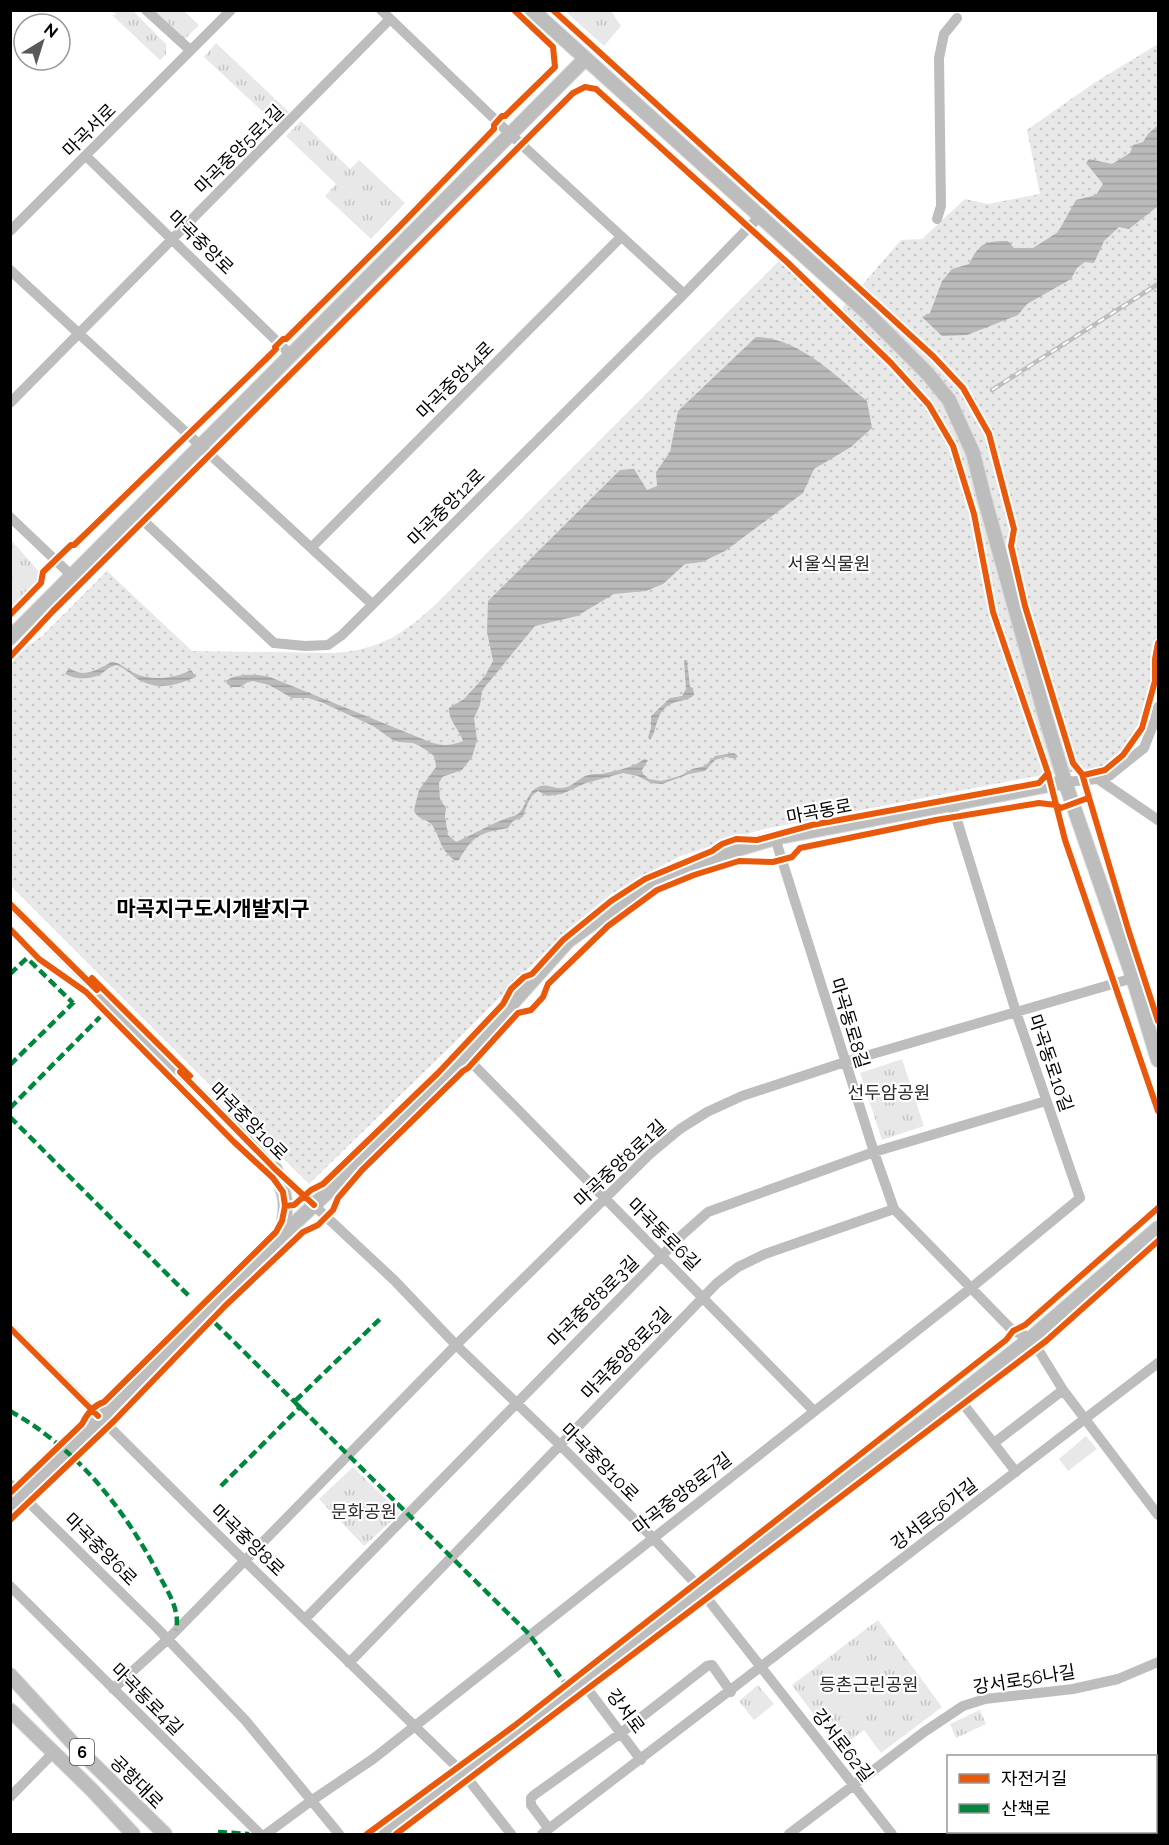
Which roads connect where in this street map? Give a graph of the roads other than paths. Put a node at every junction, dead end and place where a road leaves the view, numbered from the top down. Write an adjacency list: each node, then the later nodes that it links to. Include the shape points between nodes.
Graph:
1 (146, 10): 7 (street)
2 (231, 10): 7 (street, 마곡서로)
3 (381, 10): 6 (street)
4 (532, 10): 8 (main road)
5 (957, 18): 12 (street, via 944,34 939,58 941,206)
6 (390, 20): 9 (street); 15 (street, 마곡중앙5로1길)
7 (190, 50): 10 (street, 마곡서로)
8 (585, 59): 9 (main road); 11 (main road)
9 (510, 134): 14 (street); 19 (main road)
10 (86, 156): 13 (street, 마곡서로); 15 (street, 마곡중앙로)
11 (760, 216): 17 (street, 마곡중앙12로); 31 (main road, via 865,311 949,400 973,453)
12 (937, 219)
13 (10, 231)
14 (621, 237): 17 (street); 24 (street, 마곡중앙14로)
15 (173, 240): 18 (street, 마곡중앙5로1길); 19 (street, 마곡중앙로)
16 (10, 270): 18 (street)
17 (684, 294): 26 (street, 마곡중앙12로)
18 (78, 334): 20 (street, 마곡중앙5로1길); 21 (street)
19 (291, 355): 21 (main road)
20 (10, 403)
21 (199, 446): 22 (main road); 24 (street)
22 (134, 512): 25 (main road); 26 (street, 마곡중앙12로, via 274,643 328,645)
23 (10, 517): 25 (street)
24 (312, 547): 26 (street)
25 (71, 575): 27 (main road)
26 (372, 604)
27 (10, 638)
28 (1158, 707): 29 (street)
29 (1155, 733): 30 (street, via 1144,748 1109,776)
30 (1098, 779): 31 (street); 33 (street)
31 (1065, 782): 32 (main road, 마곡동로); 36 (main road)
32 (952, 804): 34 (main road, 마곡동로); 39 (street, 마곡동로10길)
33 (1158, 820)
34 (775, 838): 40 (main road, 마곡동로, via 715,856 646,884 568,941); 42 (street, 마곡동로8길)
35 (10, 904): 45 (street, 마곡중앙10로)
36 (1133, 978): 37 (main road); 39 (street, 마곡중앙8로1길)
37 (1142, 1006): 38 (street); 41 (main road)
38 (1158, 1007)
39 (1016, 1012): 42 (street, 마곡중앙8로1길); 43 (street, 마곡동로10길)
40 (465, 1056): 46 (street, 마곡동로6길); 47 (main road, 마곡동로)
41 (1158, 1060)
42 (845, 1062): 44 (street, 마곡동로8길); 46 (street, 마곡중앙8로1길, via 742,1096 707,1112 650,1154)
43 (1046, 1101): 44 (street, 마곡중앙8로3길); 52 (street, 마곡동로10길, via 1080,1198)
44 (874, 1152): 48 (street, 마곡동로8길); 51 (street, 마곡중앙8로3길, via 708,1212)
45 (275, 1169): 47 (street, 마곡중앙10로); 50 (main road, via 286,1207)
46 (606, 1199): 51 (street, 마곡동로6길); 56 (street, 마곡중앙8로1길)
47 (314, 1205): 50 (main road, 마곡동로); 56 (street, 마곡중앙10로)
48 (894, 1209): 52 (street, 마곡동로8길); 53 (street, 마곡중앙8로5길, via 756,1258 738,1267)
49 (1158, 1228): 55 (main road, 강서로)
50 (281, 1236): 62 (main road, 마곡동로)
51 (661, 1255): 53 (street, 마곡동로6길); 60 (street, 마곡중앙8로3길)
52 (971, 1288): 55 (street, 마곡동로8길, via 1013,1331); 61 (street, 마곡중앙8로7길)
53 (703, 1298): 61 (street, 마곡동로6길); 65 (street, 마곡중앙8로5길)
54 (10, 1328): 62 (street, 마곡중앙8로)
55 (1031, 1338): 58 (street); 59 (main road, 강서로)
56 (456, 1345): 60 (street, 마곡중앙10로); 72 (street, 마곡중앙8로1길)
57 (1158, 1364): 63 (street, 강서로56가길)
58 (1063, 1390): 63 (street); 64 (street)
59 (957, 1396): 64 (street); 74 (main road, 강서로)
60 (516, 1402): 65 (street, 마곡중앙10로); 75 (street, 마곡중앙8로3길)
61 (814, 1411): 71 (street, 마곡중앙8로7길)
62 (101, 1418): 68 (main road, 마곡동로); 72 (street, 마곡중앙8로)
63 (1085, 1419): 66 (street, 강서로56가길); 70 (street)
64 (994, 1443): 66 (street)
65 (560, 1445): 71 (street, 마곡중앙10로); 78 (street, 마곡중앙8로5길)
66 (1016, 1472): 79 (street, 강서로56가길)
67 (10, 1484): 68 (street, 마곡중앙6로)
68 (22, 1494): 69 (main road, 마곡동로); 76 (street, 마곡중앙6로)
69 (10, 1506)
70 (1158, 1515)
71 (653, 1538): 74 (street, 마곡중앙10로); 85 (street, 마곡중앙8로7길)
72 (244, 1560): 75 (street, 마곡중앙8로); 76 (street)
73 (10, 1586): 82 (street, 마곡동로4길)
74 (703, 1591): 79 (street, 강서로62길); 81 (main road, 강서로)
75 (305, 1619): 78 (street, 마곡중앙8로)
76 (168, 1639): 82 (street); 92 (street, 마곡중앙6로, via 245,1720)
77 (1158, 1662): 90 (street, 강서로56나길, via 1118,1679 1073,1689 985,1699 963,1706)
78 (350, 1663): 85 (street, 마곡중앙8로)
79 (762, 1668): 83 (street, 강서로56가길); 90 (street, 강서로62길)
80 (10, 1675): 95 (main road, 공항대로 / 6)
81 (583, 1683): 86 (street, 강서로); 89 (main road, 강서로)
82 (113, 1689): 96 (street, 마곡동로4길)
83 (731, 1692): 86 (street, 강서로56가길, via 710,1664); 88 (street, 강서로56가길)
84 (10, 1710): 87 (main road, 공항대로 / 6)
85 (414, 1725): 89 (street, 마곡중앙8로); 92 (street, via 373,1759)
86 (621, 1733): 88 (street, 강서로); 93 (street, 강서로56가길, via 531,1798)
87 (54, 1752): 91 (street); 94 (main road, 공항대로 / 6)
88 (641, 1760): 93 (street, 강서로56가길)
89 (464, 1774): 99 (main road, 강서로); 100 (street)
90 (853, 1785): 101 (street, 강서로56나길); 102 (street, 강서로62길)
91 (10, 1797)
92 (311, 1801): 97 (street); 98 (street)
93 (546, 1832)
94 (133, 1834)
95 (165, 1834)
96 (260, 1834)
97 (266, 1834)
98 (339, 1834)
99 (386, 1834)
100 (511, 1834)
101 (789, 1834)
102 (892, 1834)

